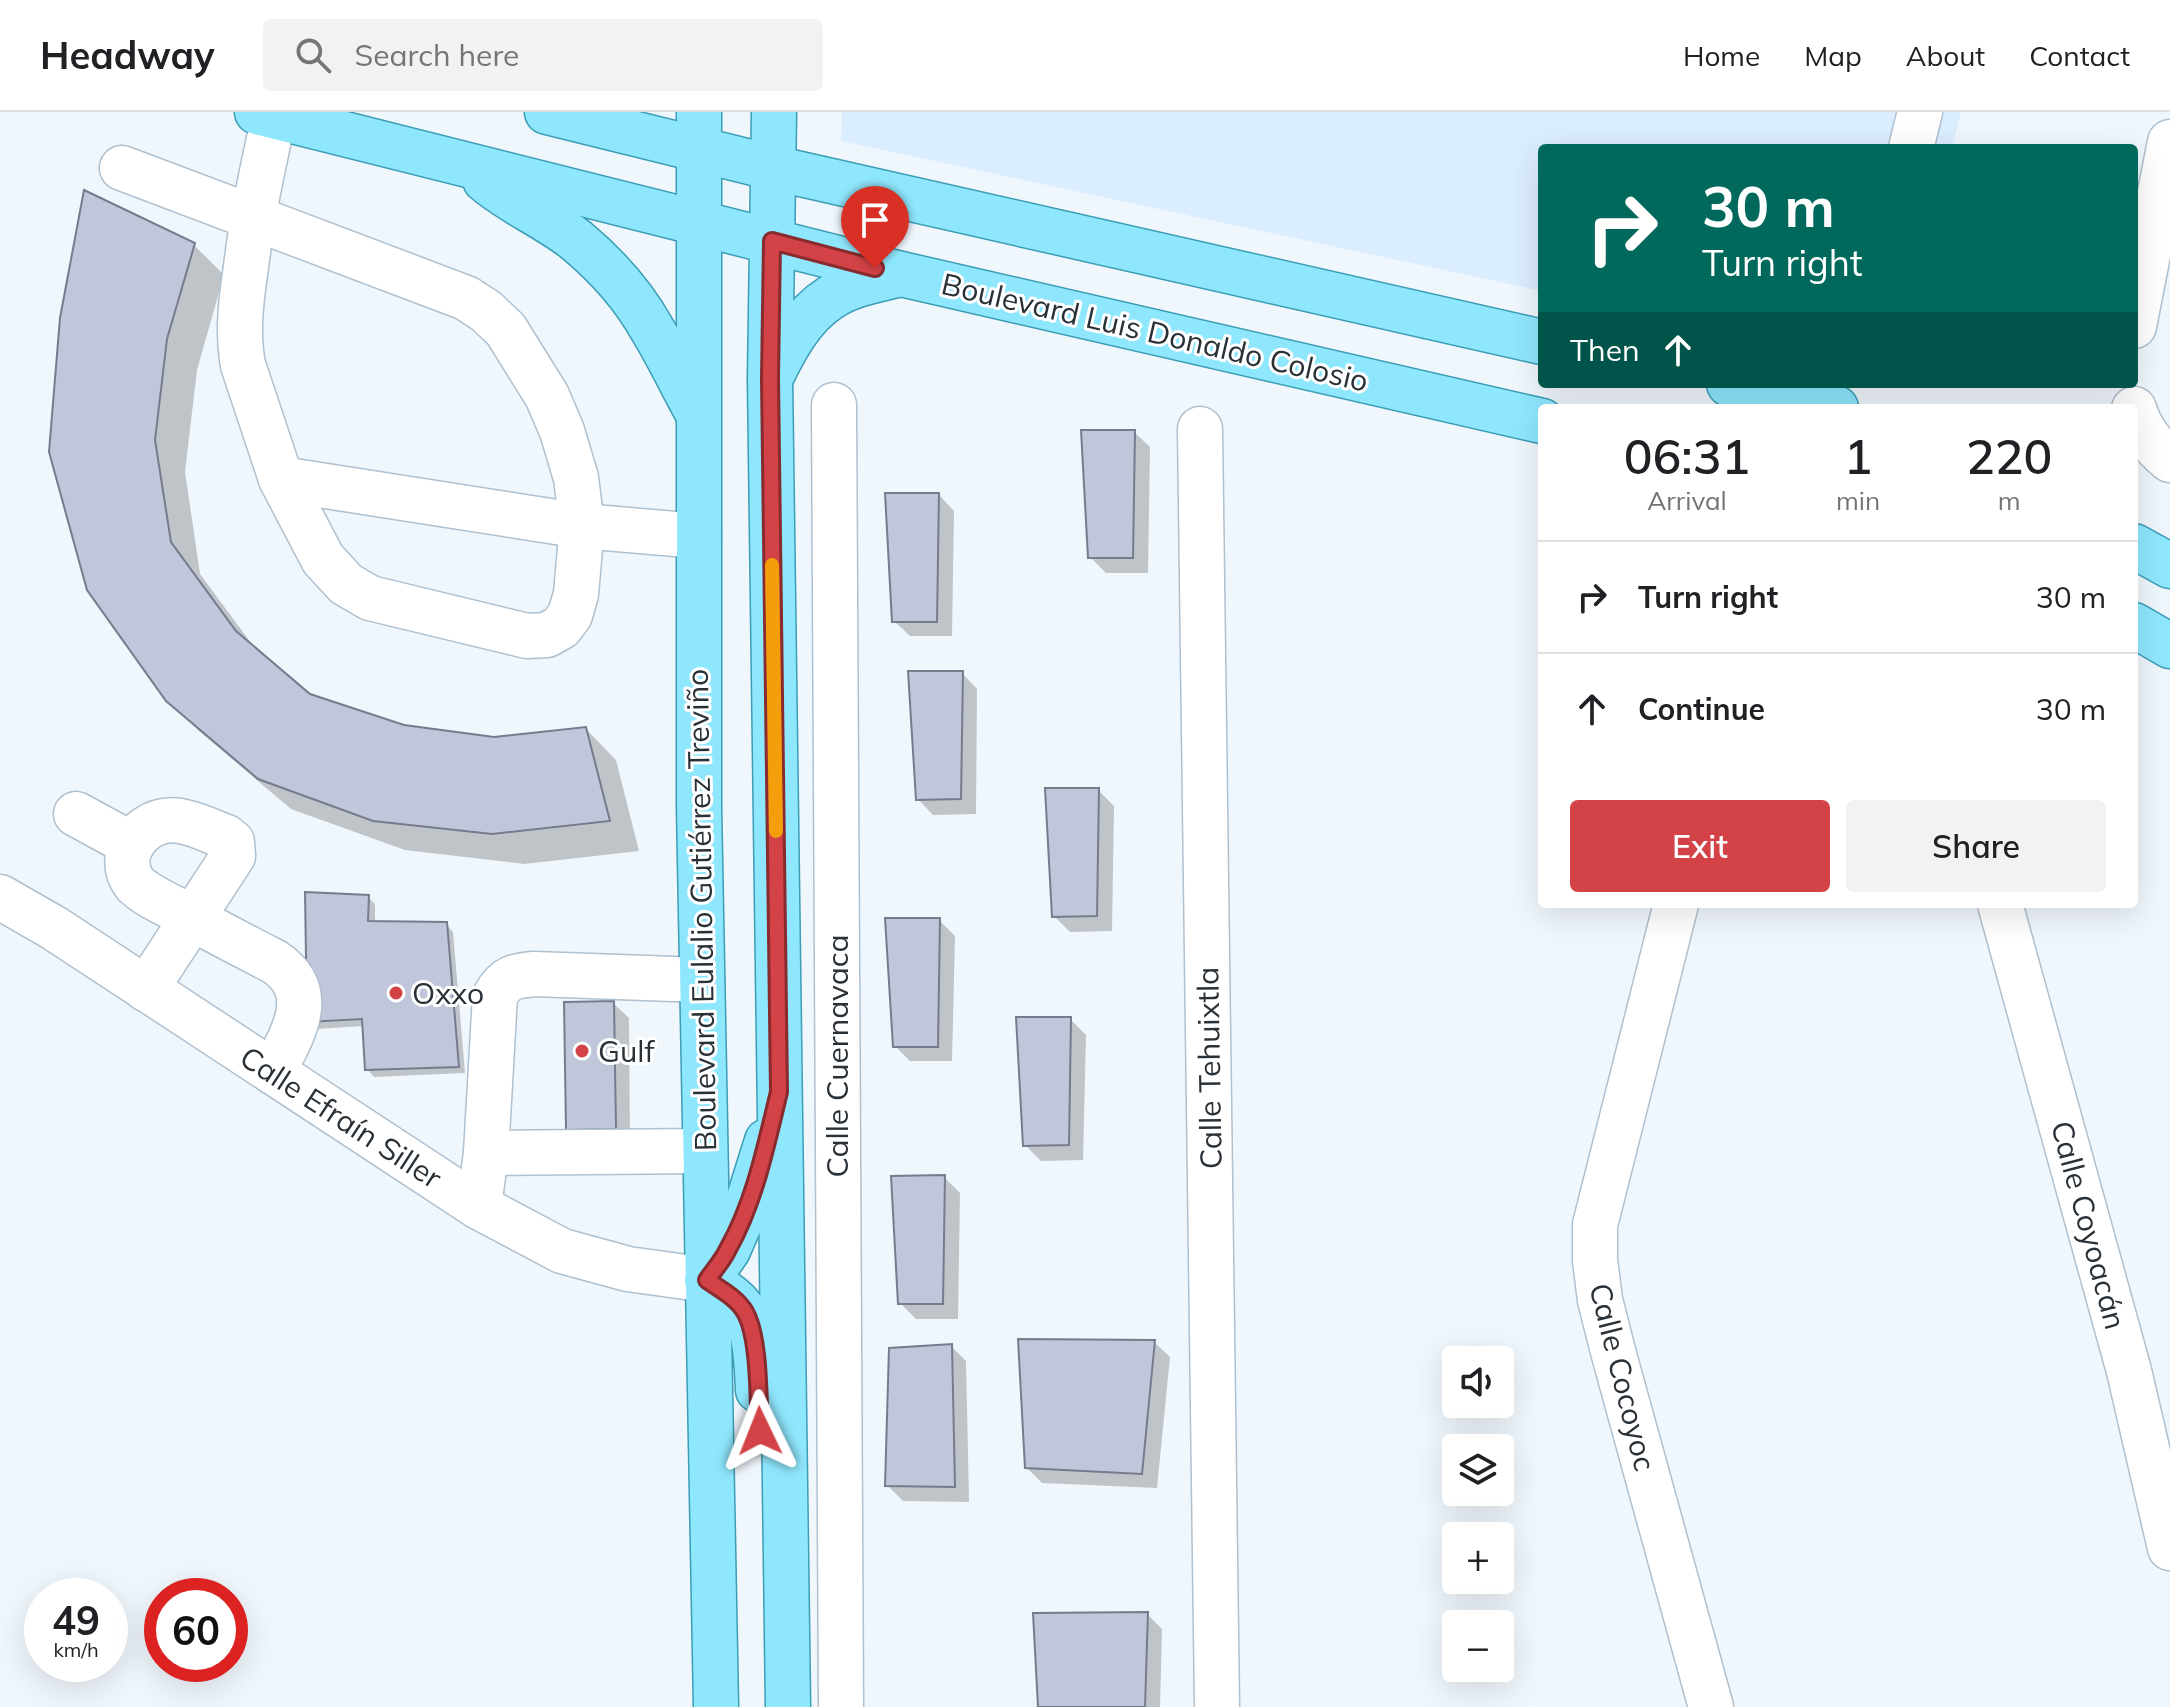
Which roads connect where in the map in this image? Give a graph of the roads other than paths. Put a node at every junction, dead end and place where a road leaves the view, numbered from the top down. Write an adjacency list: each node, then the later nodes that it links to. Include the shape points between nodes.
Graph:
1 (547, 112): 5 (main road)
2 (774, 112): 10 (main road)
3 (1920, 112): 7 (street)
4 (266, 114): 8 (main road, Boulevard Luis Donaldo Colosio); 11 (street)
5 (698, 131): 10 (main road); 12 (main road, Boulevard Eulalio Gutiérrez Treviño)
6 (2170, 142): 15 (street)
7 (1912, 144)
8 (468, 166): 12 (main road, Boulevard Luis Donaldo Colosio); 21 (main road, via 604,265 653,329)
9 (122, 168): 11 (street)
10 (774, 168): 13 (main road); 16 (main road)
11 (252, 218): 26 (street, via 241,352); 27 (street, via 466,298 486,311 506,330 547,396 576,478)
12 (699, 224): 13 (main road, Boulevard Luis Donaldo Colosio); 21 (main road, Boulevard Eulalio Gutiérrez Treviño)
13 (772, 241): 14 (main road, Boulevard Luis Donaldo Colosio); 17 (main road)
14 (901, 274): 17 (main road, via 830,297 787,344); 23 (main road, Boulevard Luis Donaldo Colosio)
15 (2138, 306)
16 (1538, 341)
17 (770, 379): 42 (main road)
18 (1747, 388): 19 (main road)
19 (1818, 404)
20 (834, 405): 51 (street, Calle Cuernavaca)
21 (698, 413): 28 (main road, Boulevard Eulalio Gutiérrez Treviño)
22 (2138, 413): 25 (street)
23 (1538, 420)
24 (1200, 429): 52 (street, Calle Tehuixtla)
25 (2170, 460)
26 (281, 479): 27 (street); 27 (street, via 323,559 346,584 370,598 527,636 547,635 570,615)
27 (582, 526): 28 (street)
28 (699, 536): 39 (main road, Boulevard Eulalio Gutiérrez Treviño)
29 (2138, 548): 30 (main road)
30 (2170, 566)
31 (2138, 627): 32 (main road)
32 (2170, 646)
33 (76, 814): 34 (street)
34 (131, 844): 38 (street, via 128,872 135,883); 38 (street, via 152,825 180,821 232,842 233,856)
35 (0, 897): 40 (street, Calle Efraín Siller)
36 (1675, 908): 53 (street, Calle Cocoyoc, via 1595,1225 1595,1260 1614,1355)
37 (2001, 908): 47 (street, Calle Coyoacán, via 2125,1356)
38 (194, 919): 40 (street); 41 (street, via 275,962 297,987 297,1025)
39 (702, 980): 43 (main road, Boulevard Eulalio Gutiérrez Treviño); 44 (street, via 534,974 502,983 495,996)
40 (146, 989): 41 (street, Calle Efraín Siller)
41 (273, 1072): 45 (street, Calle Efraín Siller)
42 (779, 1092): 46 (main road, via 745,1211); 50 (main road)
43 (704, 1151): 44 (street); 46 (main road, Boulevard Eulalio Gutiérrez Treviño)
44 (486, 1153): 45 (street)
45 (479, 1207): 46 (street, Calle Efraín Siller, via 562,1251 628,1269)
46 (707, 1280): 48 (main road, Boulevard Eulalio Gutiérrez Treviño); 49 (main road, via 745,1311 751,1328 768,1661)
47 (2170, 1548)
48 (716, 1707)
49 (778, 1707)
50 (788, 1707)
51 (841, 1707)
52 (1217, 1707)
53 (1711, 1707)

